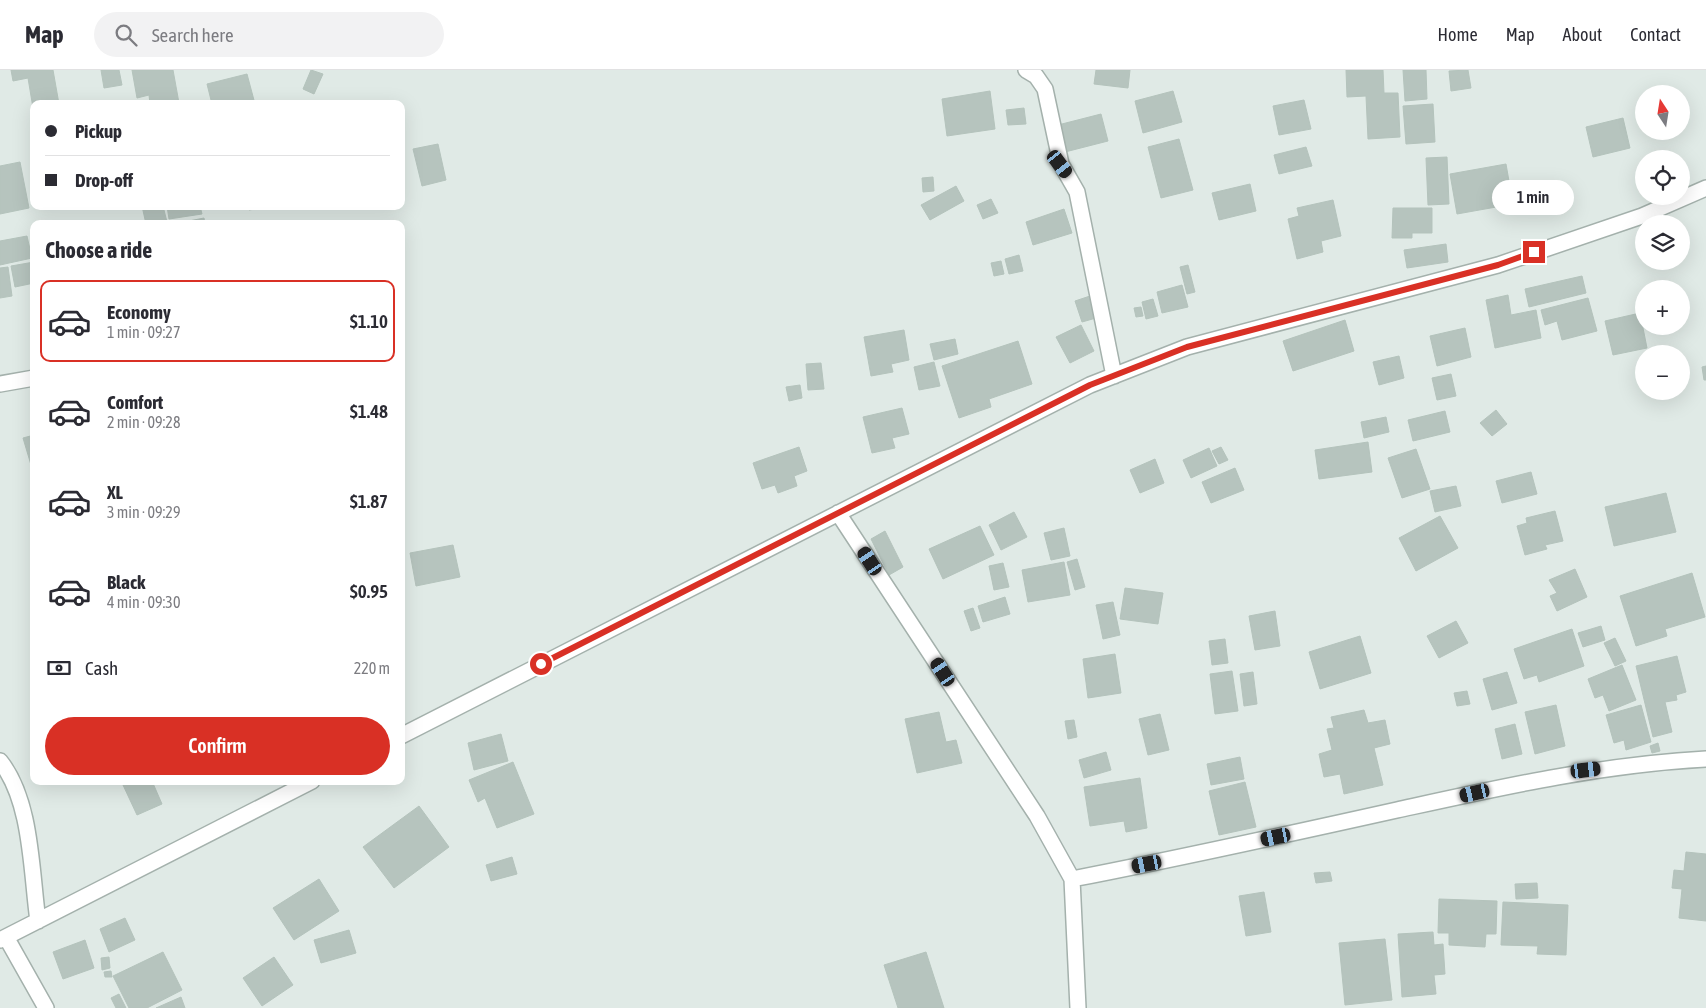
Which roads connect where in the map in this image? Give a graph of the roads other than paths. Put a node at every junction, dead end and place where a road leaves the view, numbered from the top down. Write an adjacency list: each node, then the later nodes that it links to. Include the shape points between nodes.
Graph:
1 (1026, 70): 3 (street, via 1036,76 1045,89 1060,164 1077,192)
2 (1706, 188): 3 (street, via 1642,216 1498,265 1187,347)
3 (1114, 376): 6 (street, via 1090,385)
4 (30, 379): 5 (street)
5 (0, 384)
6 (838, 513): 7 (street); 11 (street, via 1037,816)
7 (405, 734)
8 (1706, 759): 11 (street, via 1586,770)
9 (0, 761): 12 (street, via 24,808)
10 (304, 785): 12 (street)
11 (1072, 879): 15 (street)
12 (38, 920): 13 (street)
13 (3, 938): 14 (street)
14 (46, 1008)
15 (1078, 1008)

